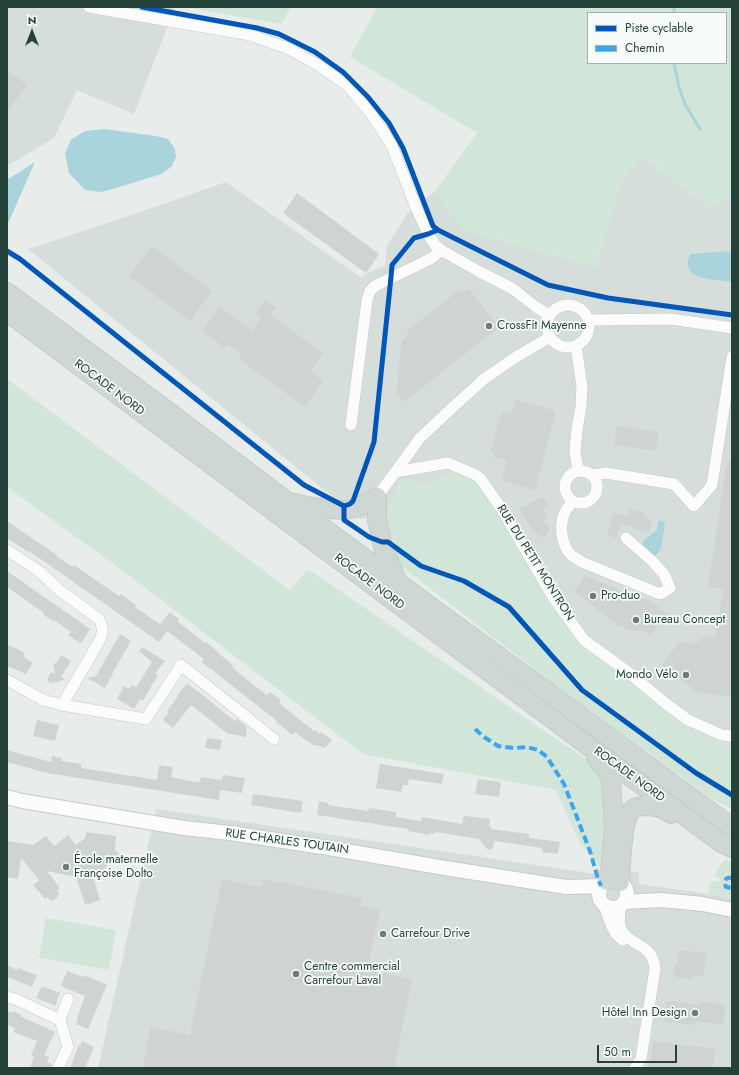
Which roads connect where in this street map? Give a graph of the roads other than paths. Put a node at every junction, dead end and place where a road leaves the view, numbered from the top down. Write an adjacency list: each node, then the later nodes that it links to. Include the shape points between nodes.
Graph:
1 (89, 7): 2 (street, via 250,35 286,48 318,65 348,86 372,115 392,146 428,234)
2 (441, 250): 5 (street, via 513,289); 11 (street, via 432,258 370,291)
3 (7, 292): 16 (main road, ROCADE NORD)
4 (7, 312): 24 (main road, ROCADE NORD)
5 (549, 315): 6 (street, via 554,309 567,304 581,308); 8 (street, via 546,326)
6 (589, 320): 7 (street, via 671,319); 9 (street, via 586,338)
7 (732, 328)
8 (550, 337): 9 (street, via 562,346); 13 (street, via 484,379 420,438)
9 (576, 346): 12 (street, via 582,387 575,451)
10 (732, 356): 14 (street, via 712,485 694,506 674,484 606,473)
11 (351, 425)
12 (578, 471): 14 (street); 17 (street, via 569,476 565,486 567,496)
13 (395, 472): 15 (street); 23 (street, RUE DU PETIT MONTRON, via 448,463 480,478 499,504 553,597 584,640 688,720 722,735)
14 (593, 475): 17 (street, via 598,485 596,495 584,504)
15 (377, 497): 16 (main road, via 354,509 345,510); 20 (main road, via 377,520 383,547)
16 (288, 502): 20 (main road, ROCADE NORD)
17 (573, 502): 18 (street, via 565,511 562,522 564,545 572,555 582,562 660,594 670,588 664,574)
18 (626, 538)
19 (7, 550): 22 (street, via 99,619 102,625 101,638)
20 (397, 580): 27 (main road, ROCADE NORD)
21 (7, 680): 22 (street, via 43,700)
22 (62, 705): 25 (street, via 146,719 181,665)
23 (732, 736)
24 (576, 737): 30 (main road, ROCADE NORD); 31 (main road, via 606,769 611,779 614,828 611,864)
25 (274, 739)
26 (7, 797): 32 (street, RUE CHARLES TOUTAIN, via 184,828)
27 (703, 806): 28 (main road, ROCADE NORD); 29 (main road, ROCADE NORD)
28 (732, 821)
29 (732, 827)
30 (726, 845): 31 (main road, via 694,830 660,807 640,806 632,810 627,817 621,865)
31 (613, 884): 32 (street, RUE CHARLES TOUTAIN); 33 (street, RUE CHARLES TOUTAIN); 34 (street, via 599,893); 35 (street, via 627,895)
32 (566, 886): 34 (street, RUE CHARLES TOUTAIN)
33 (661, 900): 35 (street, RUE CHARLES TOUTAIN); 36 (street, RUE CHARLES TOUTAIN)
34 (602, 903): 35 (street, RUE CHARLES TOUTAIN, via 612,908); 37 (street, via 611,926 620,939)
35 (622, 904): 37 (street, via 620,928)
36 (732, 910)
37 (641, 946): 42 (street, via 651,955 654,969 641,1059)
38 (7, 997): 40 (street)
39 (68, 998): 40 (street)
40 (60, 1020): 41 (street, via 68,1047)
41 (58, 1068)
42 (635, 1068)

